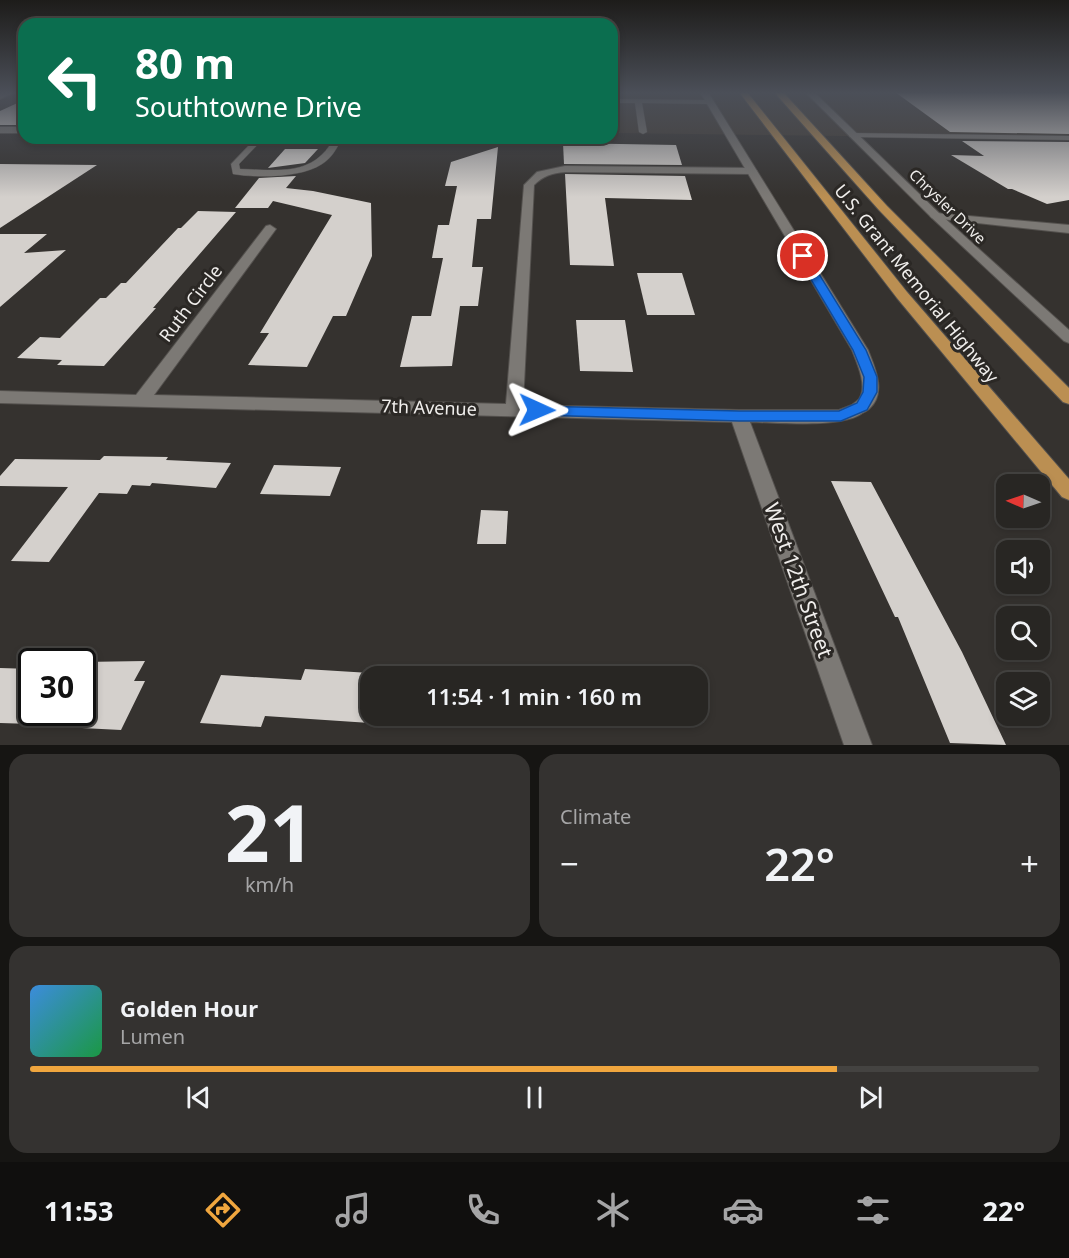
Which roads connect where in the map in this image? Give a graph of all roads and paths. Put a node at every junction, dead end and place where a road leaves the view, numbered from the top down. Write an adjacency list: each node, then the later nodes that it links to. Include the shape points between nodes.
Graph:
1 (642, 127): 8 (lane)
2 (725, 127): 13 (street)
3 (770, 127): 23 (main road, U.S. Grant Memorial Highway, via 884,273)
4 (810, 127): 19 (main road, U.S. Grant Memorial Highway)
5 (845, 127): 9 (street, Chrysler Drive)
6 (0, 130): 7 (street)
7 (18, 130)
8 (643, 132)
9 (853, 135): 10 (lane); 14 (street, Chrysler Drive)
10 (1069, 138)
11 (254, 144): 12 (lane, via 235,164 236,172 315,167 327,159)
12 (335, 144)
13 (752, 171): 21 (street, via 565,169 543,173 533,180 529,185); 22 (street, 7th Avenue, via 860,350 870,377 870,392 862,407 841,416)
14 (936, 216): 16 (street); 17 (street, Chrysler Drive)
15 (270, 229): 20 (street, Ruth Circle)
16 (1069, 229)
17 (1069, 338)
18 (0, 397): 20 (street, 7th Avenue)
19 (1069, 398)
20 (141, 400): 21 (street, 7th Avenue)
21 (514, 410): 22 (street, 7th Avenue)
22 (739, 416): 24 (street, West 12th Street)
23 (1069, 492)
24 (858, 745)

